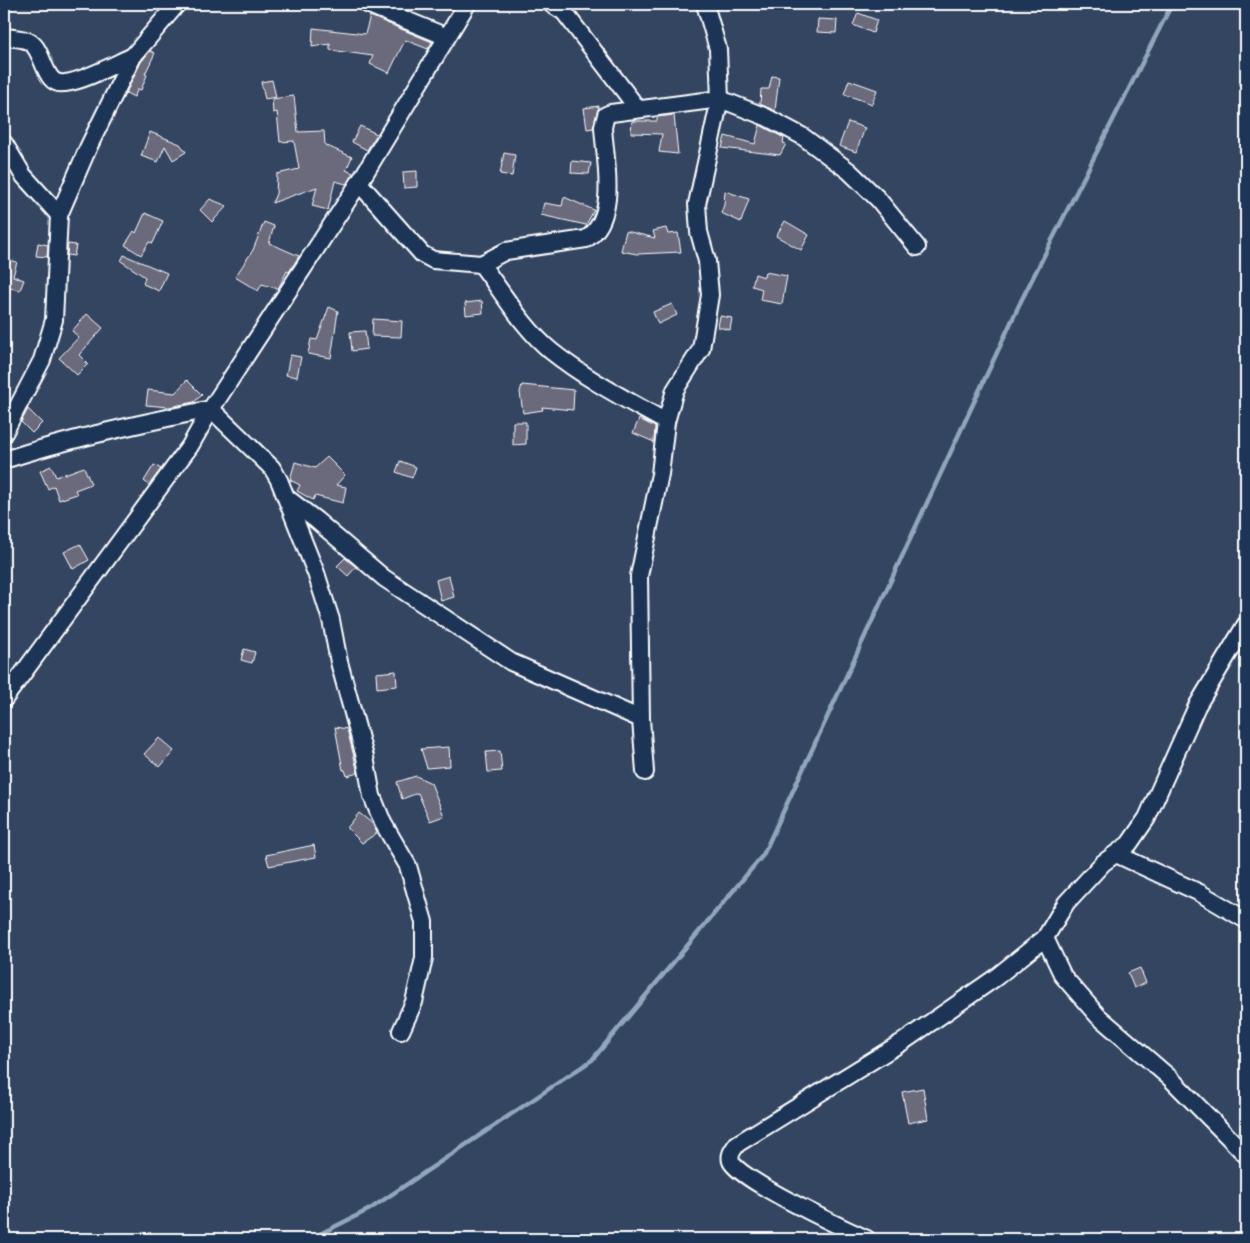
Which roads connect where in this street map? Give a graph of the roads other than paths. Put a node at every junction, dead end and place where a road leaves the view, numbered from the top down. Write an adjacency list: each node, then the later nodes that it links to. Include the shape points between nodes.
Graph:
1 (177, 4): 8 (street)
2 (367, 4): 7 (street)
3 (467, 4): 7 (street)
4 (551, 4): 10 (street, via 564,12)
5 (705, 4): 9 (street, via 718,49)
6 (4, 37): 8 (street, via 30,42 37,49 52,80 58,83 65,84)
7 (446, 37): 12 (street)
8 (133, 56): 13 (street, via 88,148)
9 (720, 99): 10 (street); 14 (street, via 766,117 802,136 878,199); 17 (street, via 696,204 707,261 710,294 707,324 701,349 676,390)
10 (638, 109): 15 (street, via 606,115 603,127 608,204 593,235 586,239 506,251)
11 (4, 143): 13 (street, via 23,175)
12 (359, 184): 15 (street, via 422,254 434,260); 16 (street)
13 (60, 215): 18 (street, via 54,320 42,360)
14 (918, 247)
15 (481, 264): 17 (street, via 550,350)
16 (211, 410): 19 (street, via 122,427); 20 (street, via 272,468); 22 (street, via 185,454)
17 (666, 422): 23 (street, via 660,474 638,576)
18 (4, 433)
19 (4, 460)
20 (287, 498): 23 (street, via 384,578 511,662); 28 (street, via 331,620 372,796 383,823 408,866 424,922 424,958 414,1002)
21 (1246, 624): 25 (street, via 1196,706 1148,818 1129,844)
22 (4, 700)
23 (641, 719): 24 (street)
24 (645, 772)
25 (1116, 854): 26 (street, via 1200,893); 27 (street, via 1066,903)
26 (1246, 920)
27 (1045, 938): 29 (street, via 1063,976 1098,1016 1170,1078); 30 (street, via 995,978 912,1036 737,1144 730,1154 731,1161 742,1173 818,1216)
28 (401, 1031)
29 (1246, 1155)
30 (867, 1239)

